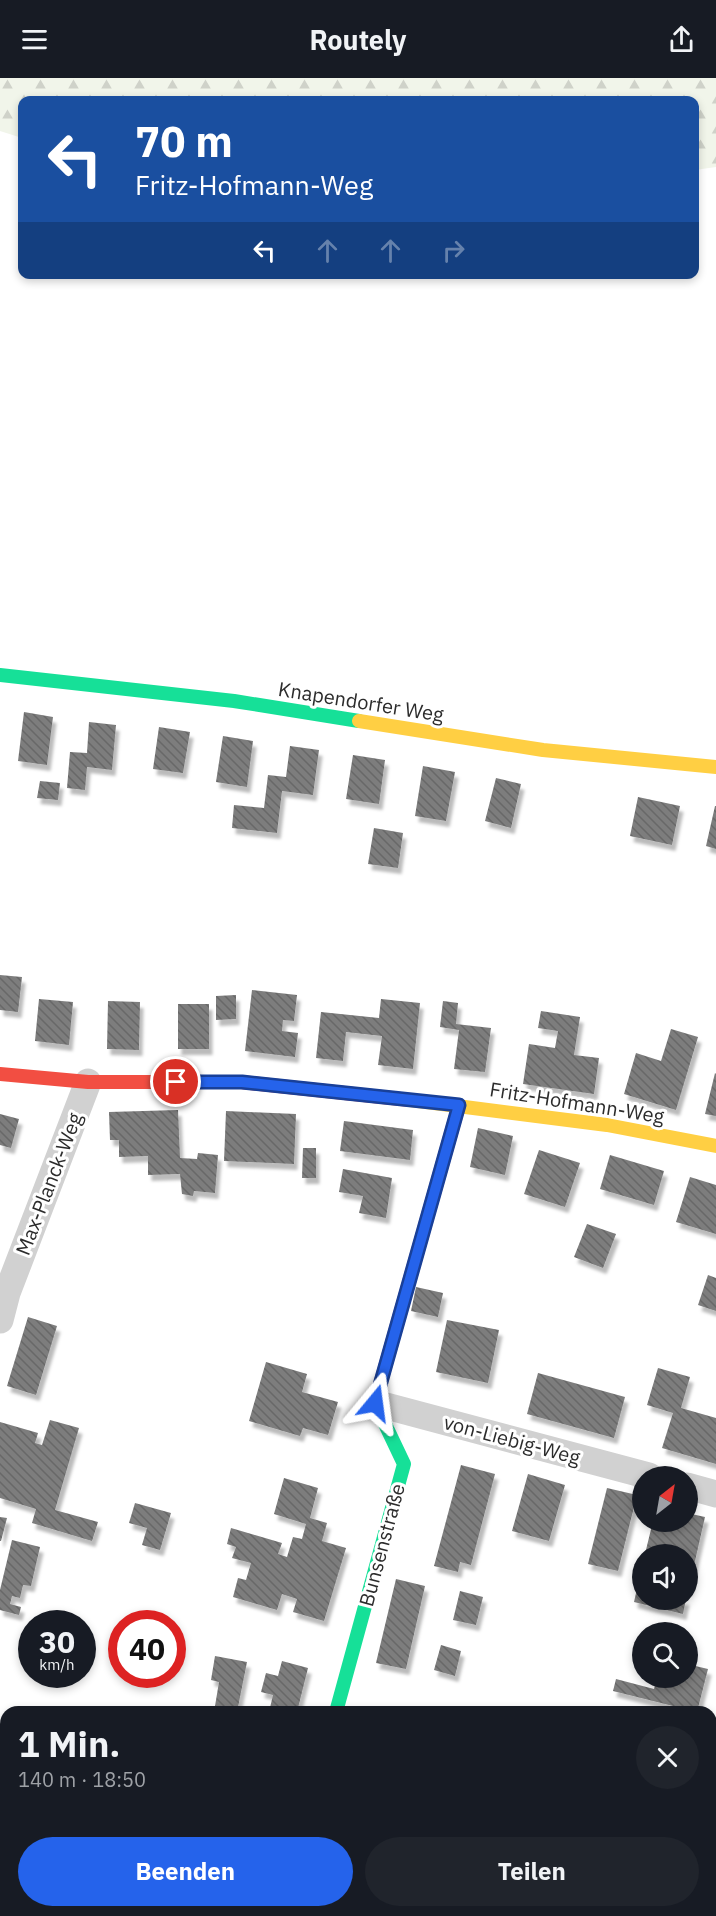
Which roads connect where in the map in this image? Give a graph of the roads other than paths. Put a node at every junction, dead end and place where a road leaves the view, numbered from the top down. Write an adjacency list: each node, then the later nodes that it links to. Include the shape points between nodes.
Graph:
1 (0, 675): 2 (street, Knapendorfer Weg, via 234,701 543,750)
2 (716, 767)
3 (0, 1074): 4 (street, Fritz-Hofmann-Weg)
4 (88, 1082): 5 (street, Fritz-Hofmann-Weg, via 242,1082); 7 (street, Max-Planck-Weg)
5 (459, 1105): 6 (street, Fritz-Hofmann-Weg, via 607,1125); 8 (street)
6 (716, 1146)
7 (0, 1320)
8 (375, 1403): 9 (street, von-Liebig-Weg); 12 (street, Bunsenstraße, via 404,1464)
9 (632, 1471)
10 (698, 1489): 11 (street)
11 (716, 1494)
12 (338, 1706)

